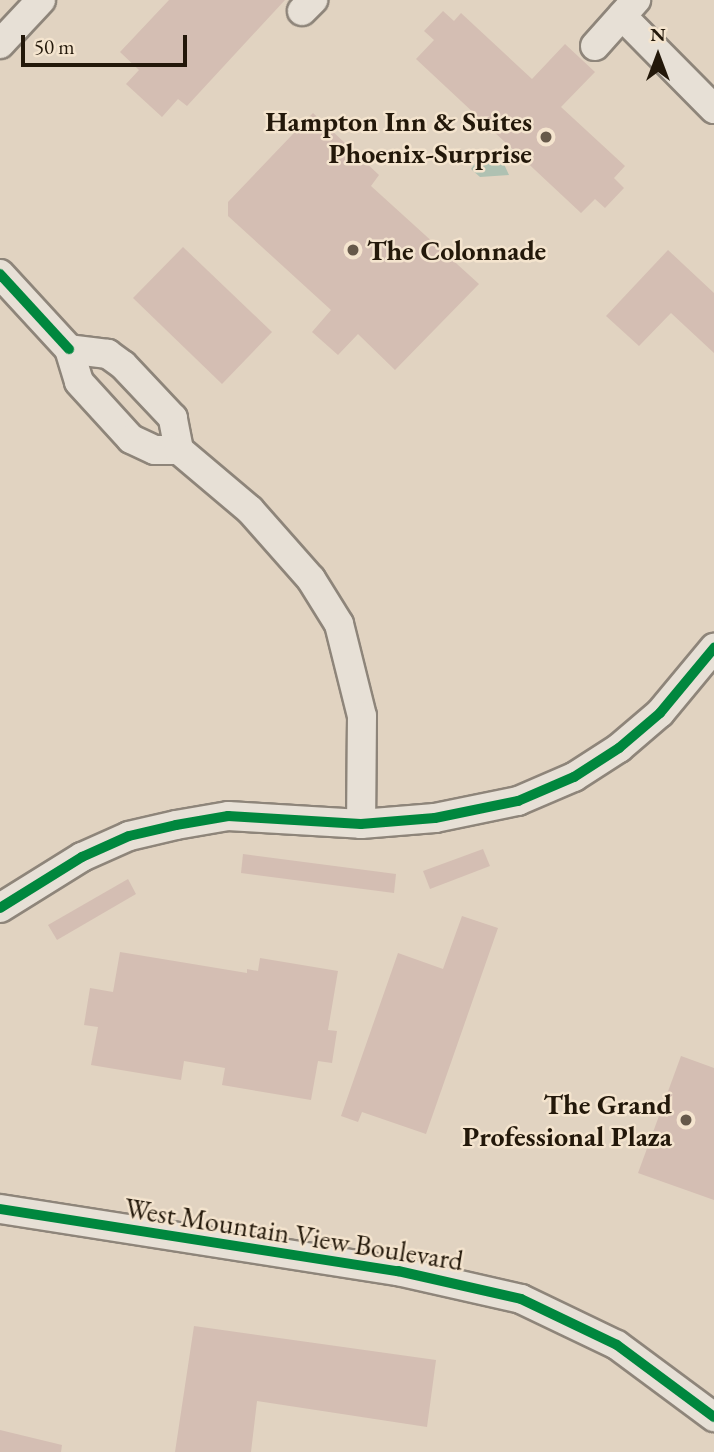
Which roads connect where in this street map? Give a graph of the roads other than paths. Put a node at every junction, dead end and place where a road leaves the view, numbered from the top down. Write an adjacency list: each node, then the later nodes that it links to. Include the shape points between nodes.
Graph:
1 (41, 0): 3 (street)
2 (629, 8): 4 (street); 5 (street)
3 (0, 44)
4 (595, 46)
5 (714, 108)
6 (0, 274): 7 (street)
7 (69, 349): 8 (street, via 108,354); 9 (street, via 79,382)
8 (142, 384): 9 (street); 10 (street, via 173,418)
9 (109, 415): 10 (street, via 144,446)
10 (179, 450): 12 (street, via 250,510 311,579 339,624 362,716)
11 (714, 648): 12 (street, via 660,713 574,777 492,808)
12 (361, 824): 13 (street, via 228,816 129,836 35,883)
13 (0, 908)
14 (0, 1209): 15 (street, West Mountain View Boulevard, via 398,1271 521,1299 617,1345)
15 (714, 1417)

